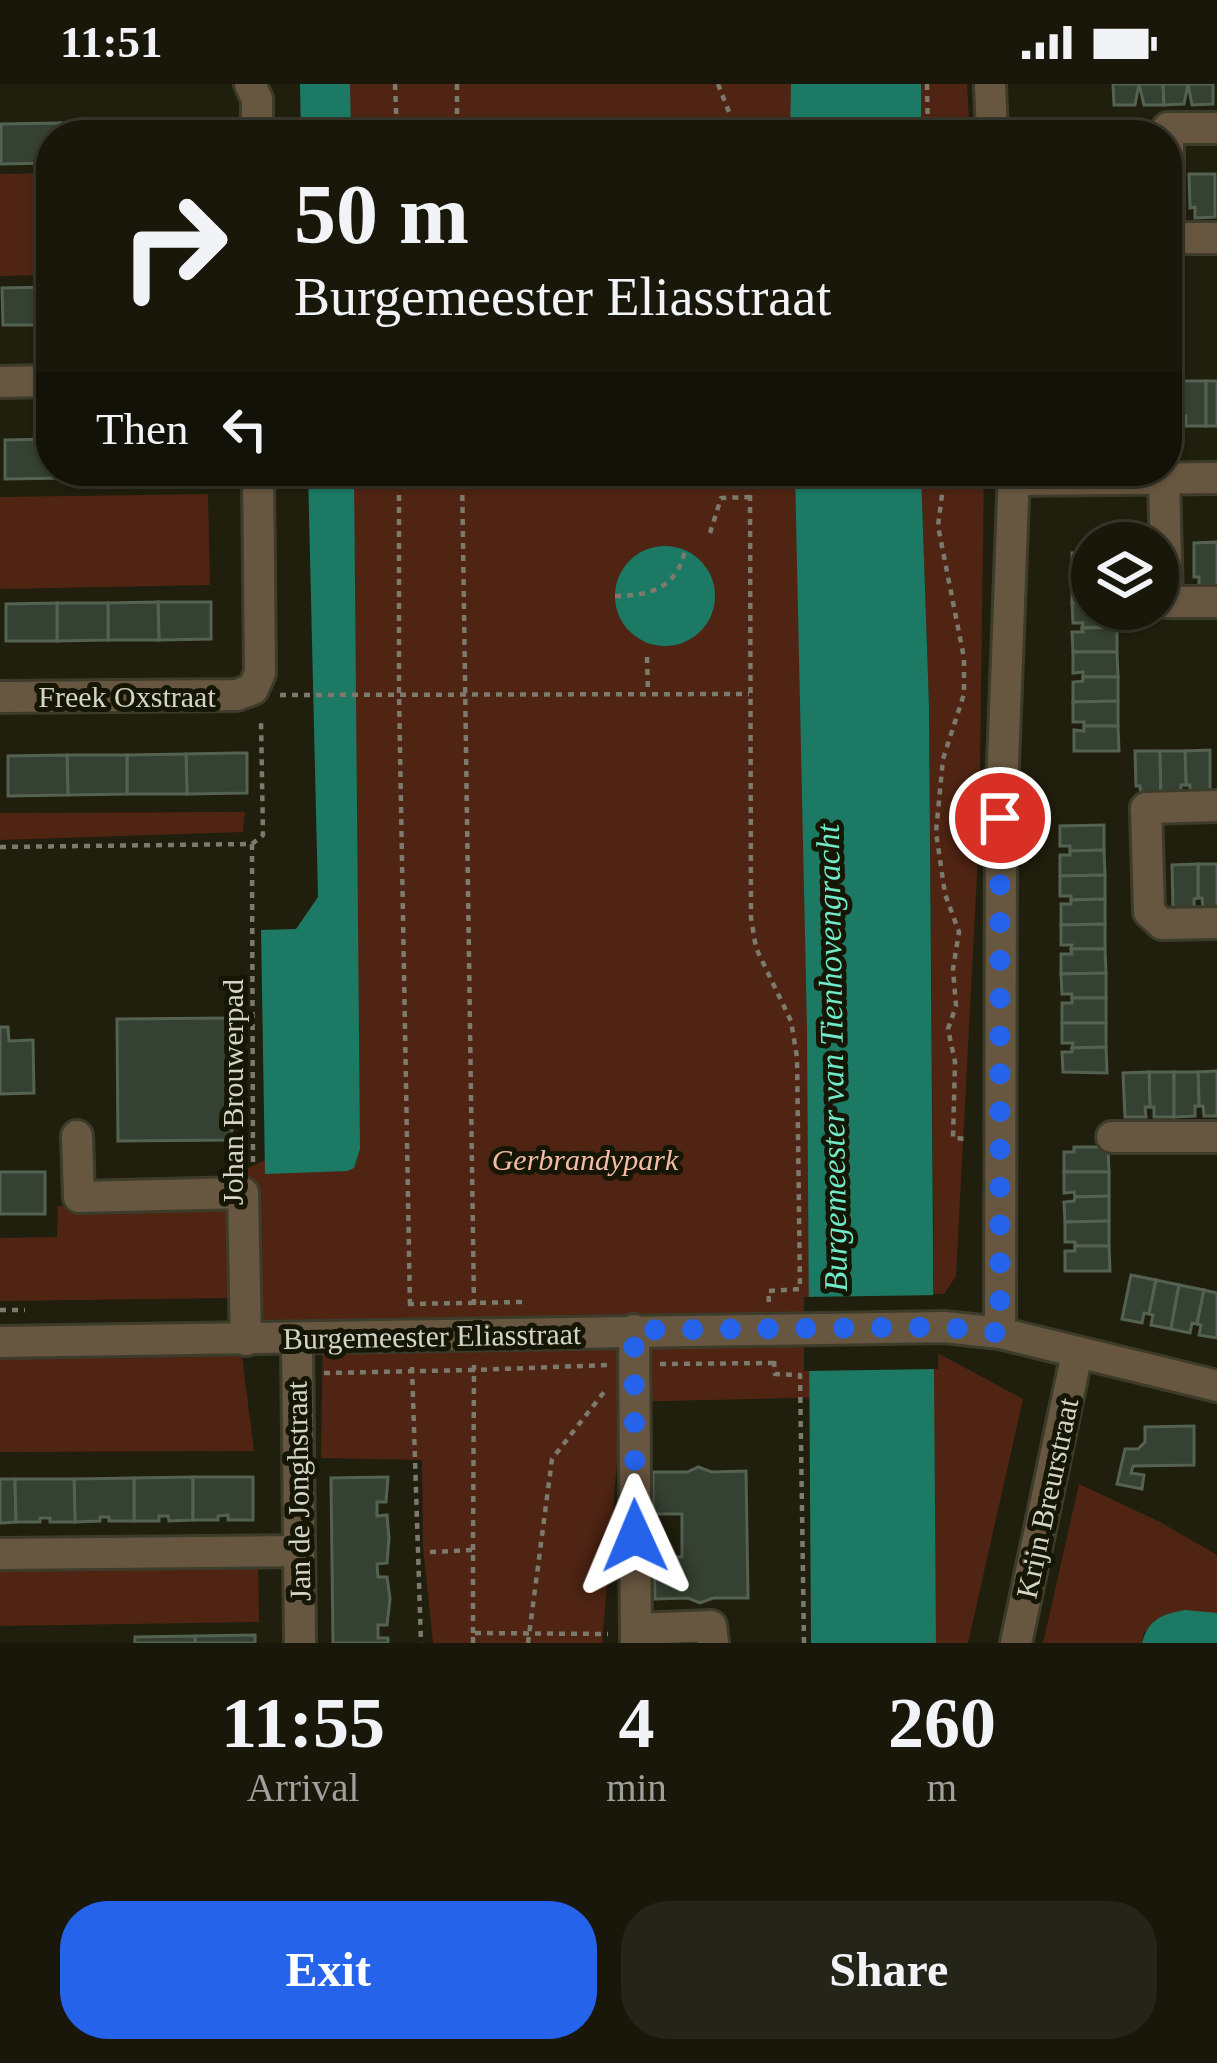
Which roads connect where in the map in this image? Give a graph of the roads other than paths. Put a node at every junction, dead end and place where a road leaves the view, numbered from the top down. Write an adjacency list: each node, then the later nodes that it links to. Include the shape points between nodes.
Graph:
1 (250, 84): 3 (street)
2 (990, 84): 4 (street)
3 (257, 120)
4 (991, 120)
5 (1182, 128): 6 (street)
6 (1217, 128)
7 (1182, 238): 8 (street)
8 (1217, 238)
9 (36, 381): 10 (street)
10 (0, 382)
11 (1182, 478): 12 (street)
12 (1217, 478)
13 (258, 486): 17 (street, Freek Oxstraat, via 257,704 237,695)
14 (1007, 486): 24 (street)
15 (1164, 486): 16 (street, via 1167,602)
16 (1217, 602)
17 (0, 697)
18 (1217, 806): 19 (street, via 1146,808 1149,912 1162,924)
19 (1217, 923)
20 (77, 1136): 25 (street, via 79,1197 243,1193)
21 (1112, 1137): 22 (street)
22 (1217, 1137)
23 (634, 1330): 24 (street, Burgemeester Eliasstraat); 26 (street, Burgemeester Eliasstraat); 32 (street)
24 (1000, 1333): 28 (street, Burgemeester Eliasstraat)
25 (246, 1340): 26 (street, Burgemeester Eliasstraat); 27 (street, Burgemeester Eliasstraat)
26 (297, 1340): 30 (street, Jan de Jonghstraat)
27 (0, 1342)
28 (1077, 1353): 29 (street, Burgemeester Eliasstraat); 35 (street, Krijn Breurstraat)
29 (1217, 1386)
30 (299, 1551): 31 (street); 33 (street, Jan de Jonghstraat)
31 (0, 1554)
32 (628, 1635): 34 (street, via 711,1626)
33 (300, 1643)
34 (713, 1643)
35 (1016, 1643)

